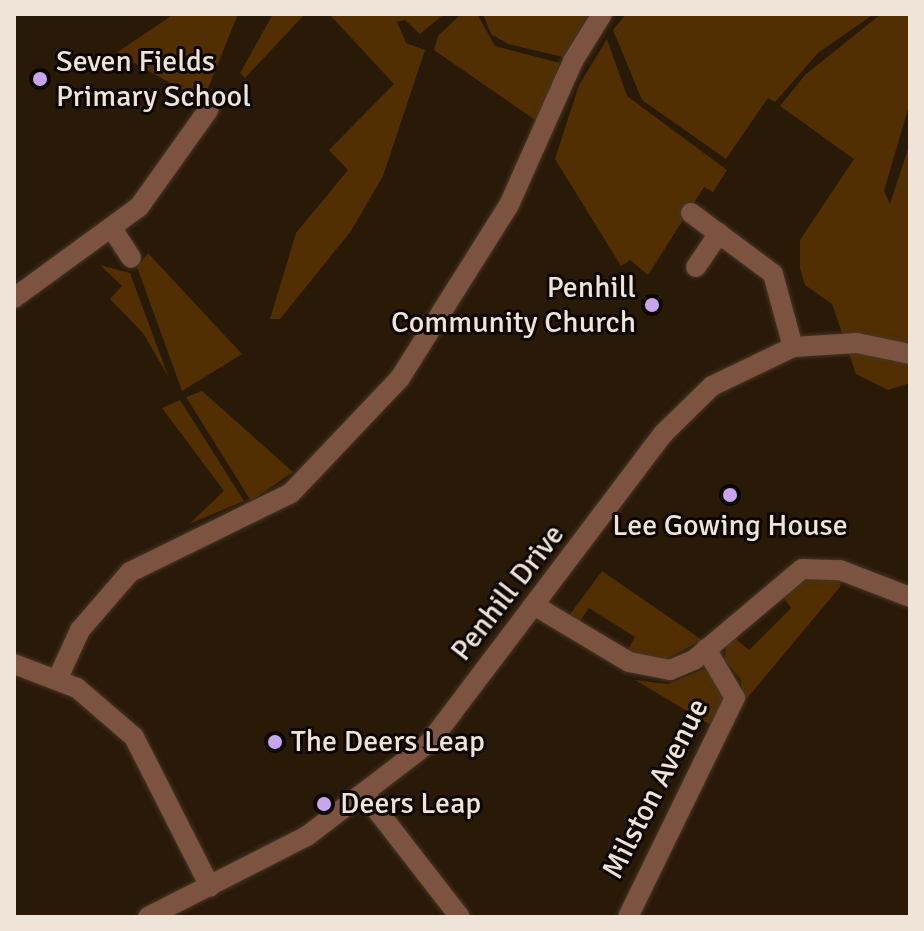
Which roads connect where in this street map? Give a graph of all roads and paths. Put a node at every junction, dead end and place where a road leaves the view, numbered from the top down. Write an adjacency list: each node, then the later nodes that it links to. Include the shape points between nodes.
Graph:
1 (602, 14): 15 (street, via 573,61 509,205 400,378 291,493 130,572 80,630)
2 (209, 109): 4 (street, via 155,191)
3 (691, 213): 5 (street)
4 (113, 230): 6 (street); 8 (street)
5 (719, 233): 7 (street); 9 (street, via 773,274)
6 (131, 258)
7 (696, 267)
8 (14, 298)
9 (793, 347): 10 (street, Penhill Drive, via 857,343); 12 (street, Penhill Drive, via 731,373 691,404)
10 (910, 354)
11 (910, 597): 13 (street, Milston Avenue, via 840,570 802,569)
12 (537, 607): 13 (street, Milston Avenue, via 643,667 683,666); 16 (street, Penhill Drive, via 430,742)
13 (706, 649): 20 (street, Milston Avenue, via 735,698)
14 (14, 664): 15 (street)
15 (58, 678): 17 (street, via 134,737)
16 (366, 796): 17 (street, Penhill Drive); 19 (street)
17 (210, 887): 18 (street, Penhill Drive)
18 (148, 917)
19 (460, 917)
20 (628, 917)

